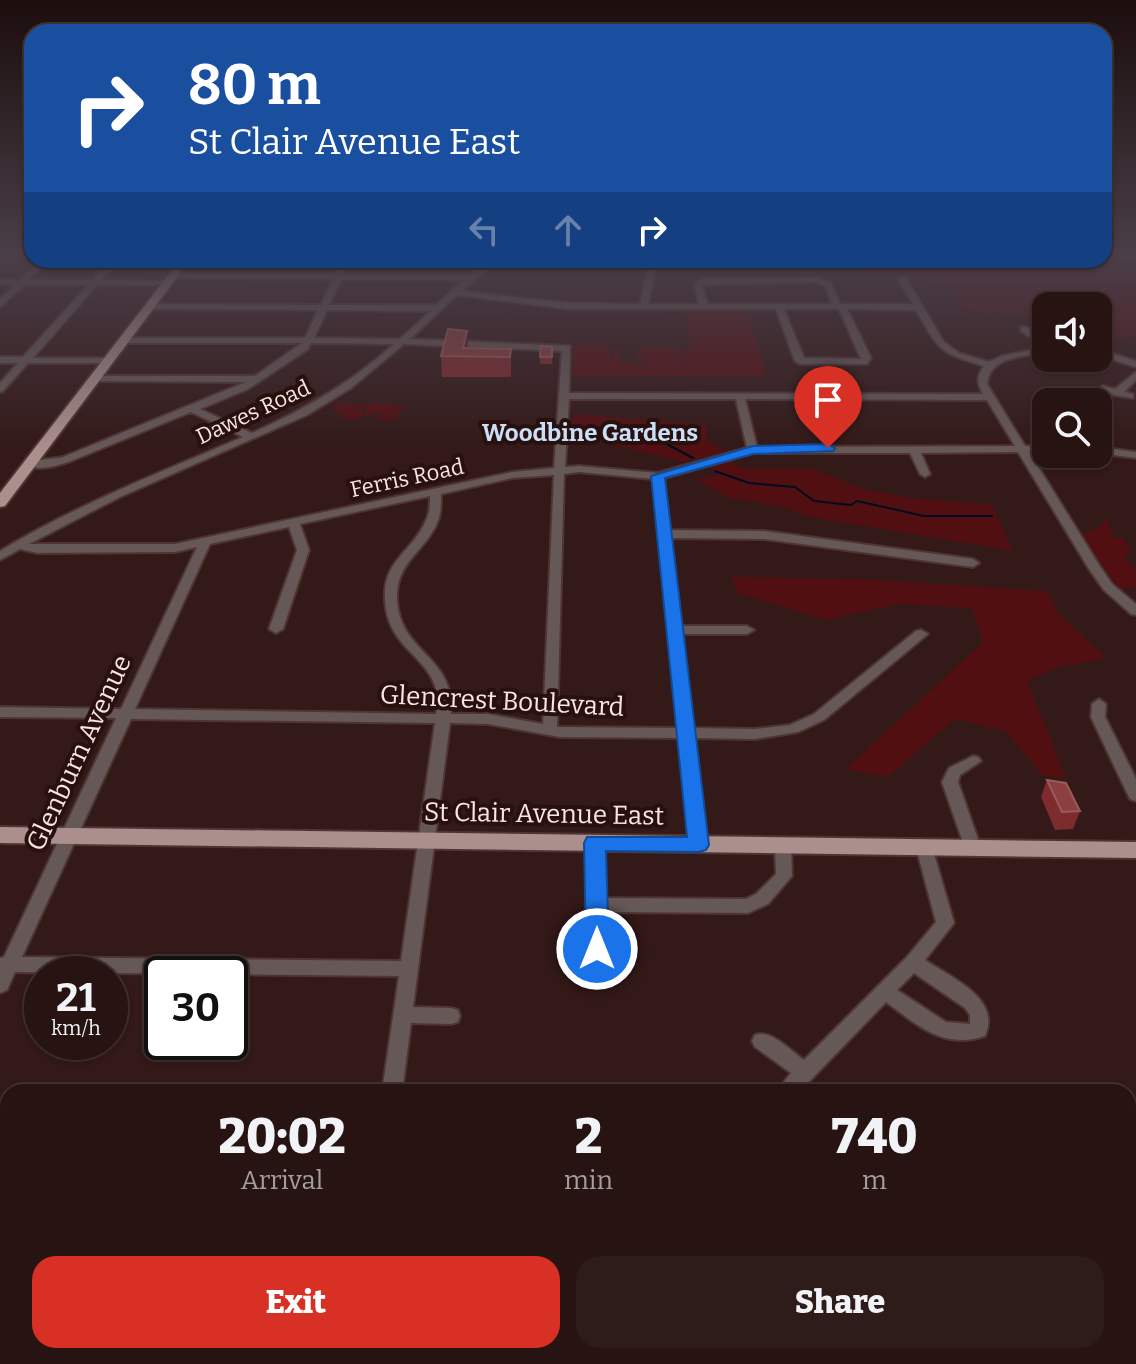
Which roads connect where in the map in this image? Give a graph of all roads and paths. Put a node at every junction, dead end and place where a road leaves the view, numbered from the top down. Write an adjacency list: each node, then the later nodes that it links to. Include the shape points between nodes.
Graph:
1 (60, 322): 16 (street)
2 (138, 322): 10 (main road)
3 (319, 322): 11 (street)
4 (422, 322): 12 (street, Dawes Road)
5 (784, 322): 6 (street, via 798,360 865,362)
6 (847, 322)
7 (926, 322): 19 (street, via 942,347)
8 (1024, 329): 9 (street)
9 (1032, 334)
10 (124, 340): 11 (street); 17 (main road)
11 (310, 341): 12 (street); 22 (street)
12 (399, 343): 26 (street, via 561,346 567,348); 31 (street, Dawes Road, via 328,400)
13 (1032, 353): 19 (street)
14 (1112, 356): 18 (street)
15 (0, 360): 16 (street)
16 (26, 360): 17 (street); 23 (street)
17 (108, 361): 21 (main road)
18 (1136, 364)
19 (989, 365): 29 (street, via 981,378)
20 (1136, 375): 25 (street)
21 (95, 378): 22 (street); 38 (main road)
22 (258, 379): 30 (street)
23 (0, 389)
24 (1112, 392): 25 (street)
25 (1117, 393): 27 (street)
26 (564, 396): 28 (street); 39 (street)
27 (1130, 396)
28 (740, 397): 29 (street); 35 (street)
29 (989, 397): 33 (street)
30 (192, 409): 31 (street); 38 (street, via 67,459)
31 (252, 437): 47 (street, Dawes Road)
32 (914, 449): 33 (street, Ferris Road); 35 (street, Ferris Road); 40 (street)
33 (1022, 449): 34 (street, Ferris Road); 50 (street, via 1100,577)
34 (1032, 449)
35 (753, 450): 41 (street, Ferris Road)
36 (1112, 452): 37 (street)
37 (1136, 455)
38 (30, 464): 43 (main road)
39 (559, 470): 41 (street, Ferris Road); 42 (street, Ferris Road); 59 (street)
40 (925, 474)
41 (658, 476): 45 (street)
42 (436, 492): 44 (street, Ferris Road); 58 (street, via 432,522 401,560 391,591 402,637 442,685)
43 (0, 503)
44 (293, 522): 46 (street, Ferris Road); 51 (street, via 303,550)
45 (666, 534): 49 (street, via 764,535); 52 (street)
46 (205, 542): 47 (street, Ferris Road, via 144,550); 57 (street, Glenburn Avenue)
47 (16, 545): 48 (street, Dawes Road)
48 (0, 556)
49 (973, 563)
50 (1136, 611)
51 (276, 629)
52 (676, 630): 53 (street); 60 (street)
53 (747, 630)
54 (921, 634): 60 (street, Glencrest Boulevard, via 801,726 766,734)
55 (1099, 704): 62 (street, via 1098,717)
56 (0, 712): 57 (street, Glencrest Boulevard)
57 (125, 714): 58 (street, Glencrest Boulevard); 64 (street, Glenburn Avenue)
58 (443, 718): 59 (street, Glencrest Boulevard, via 505,720); 65 (street)
59 (550, 731): 60 (street, Glencrest Boulevard)
60 (686, 734): 67 (street)
61 (973, 761): 70 (street, via 954,772 950,782)
62 (1136, 795)
63 (0, 835): 64 (main road, St Clair Avenue East)
64 (69, 836): 65 (main road, St Clair Avenue East); 74 (street, Glenburn Avenue)
65 (425, 840): 66 (main road, St Clair Avenue East); 75 (street)
66 (595, 843): 67 (main road, St Clair Avenue East); 72 (street)
67 (699, 845): 68 (main road, St Clair Avenue East)
68 (783, 846): 69 (main road, St Clair Avenue East); 72 (street, via 784,876 748,906)
69 (924, 847): 70 (main road, St Clair Avenue East); 73 (street, via 945,923)
70 (973, 848): 71 (main road, St Clair Avenue East)
71 (1136, 850)
72 (597, 905): 76 (street)
73 (913, 962): 78 (street); 78 (street, via 972,1002 979,1010 978,1030 955,1035)
74 (5, 964): 75 (street); 77 (street, Glenburn Avenue)
75 (408, 969): 79 (street)
76 (598, 971)
77 (0, 985)
78 (884, 991): 82 (street)
79 (403, 1015): 80 (street); 83 (street)
80 (451, 1016)
81 (762, 1041): 82 (street)
82 (805, 1072): 84 (street)
83 (393, 1084)
84 (794, 1084)

